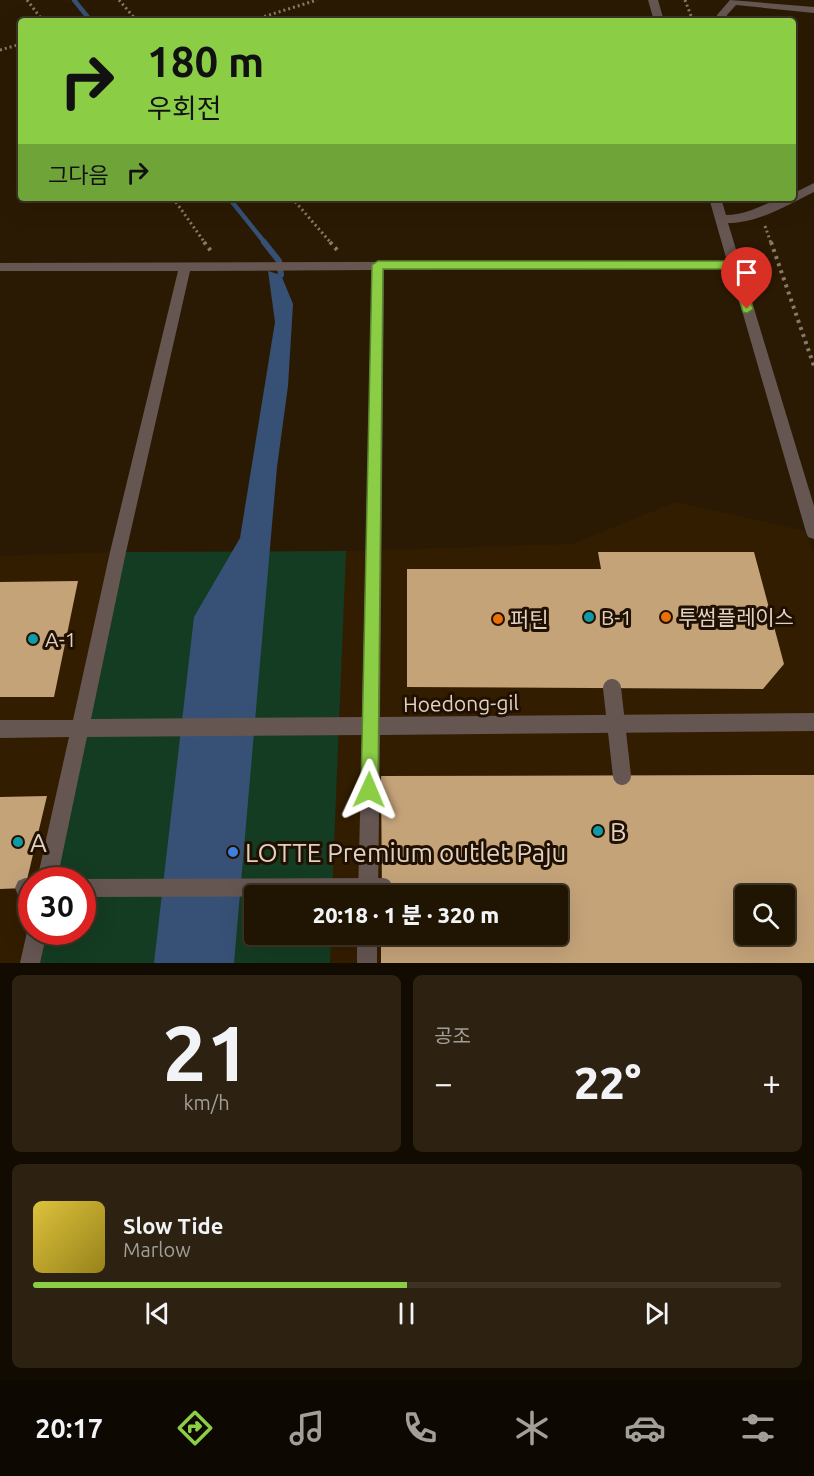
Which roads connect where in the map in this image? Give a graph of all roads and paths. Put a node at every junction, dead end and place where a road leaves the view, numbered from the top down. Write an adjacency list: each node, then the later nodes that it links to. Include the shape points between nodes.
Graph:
1 (27, 0): 8 (path)
2 (118, 0): 9 (path)
3 (317, 0): 10 (path)
4 (653, 0): 11 (street)
5 (685, 0): 12 (path)
6 (734, 1): 7 (street); 13 (street)
7 (814, 10)
8 (41, 18)
9 (134, 18)
10 (260, 18)
11 (658, 18)
12 (692, 18)
13 (722, 18)
14 (18, 45): 15 (path)
15 (0, 51)
16 (814, 187): 17 (street)
17 (796, 195)
18 (175, 201): 28 (path)
19 (295, 201): 24 (path)
20 (716, 201): 23 (street)
21 (784, 201): 22 (street)
22 (760, 213): 23 (street, via 742,219); 30 (path)
23 (721, 219): 26 (street)
24 (350, 265): 25 (street); 28 (street)
25 (378, 265): 26 (street); 34 (street)
26 (734, 265): 31 (street)
27 (185, 266): 28 (street); 29 (street); 35 (street)
28 (222, 266)
29 (0, 267)
30 (814, 366)
31 (814, 532)
32 (612, 688): 37 (street, bridge)
33 (814, 722): 34 (street, Hoedong-gil)
34 (370, 727): 35 (street, Hoedong-gil); 39 (street)
35 (80, 728): 36 (street, Hoedong-gil); 38 (street)
36 (0, 729)
37 (622, 776)
38 (50, 867)
39 (375, 885)
40 (96, 888): 41 (street, bridge)
41 (244, 890)
42 (34, 945): 44 (street)
43 (367, 945): 45 (street)
44 (30, 963)
45 (367, 963)

